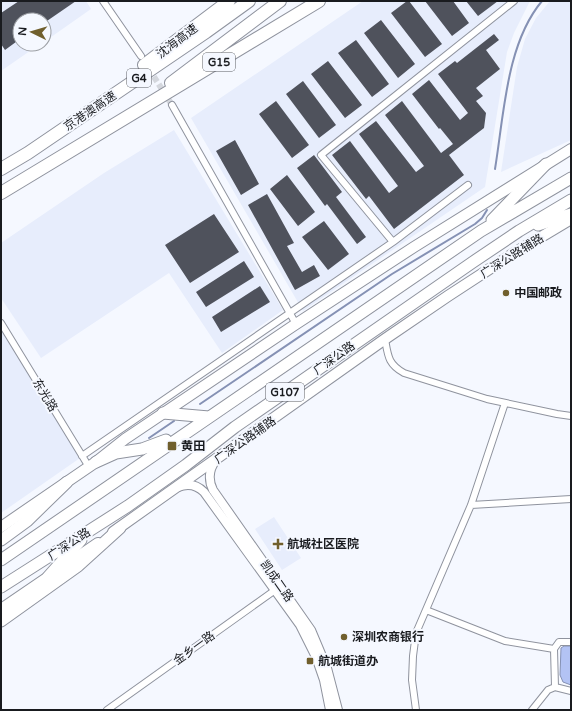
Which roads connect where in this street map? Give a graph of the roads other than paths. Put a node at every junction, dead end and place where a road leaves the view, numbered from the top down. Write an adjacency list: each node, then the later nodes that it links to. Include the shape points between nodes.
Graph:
1 (103, 1): 7 (street)
2 (229, 1): 11 (highway, 沈海高速)
3 (250, 1): 11 (highway, 京港澳高速 / G4)
4 (280, 1): 9 (highway, 京港澳高速 / G4)
5 (319, 1): 9 (highway, G15)
6 (514, 1): 22 (street, via 321,155)
7 (141, 56)
8 (172, 105): 23 (street)
9 (119, 122): 16 (highway, G4)
10 (571, 149): 12 (main road)
11 (28, 153): 13 (highway, G4)
12 (546, 164): 20 (highway); 25 (main road)
13 (1, 169)
14 (571, 178): 20 (highway, 广深公路 / G107)
15 (468, 185): 22 (street)
16 (1, 193)
17 (571, 200): 21 (highway, 广深公路 / G107)
18 (571, 214): 21 (highway)
19 (571, 219): 26 (main road, 广深公路辅路, via 511,255)
20 (481, 231): 29 (highway, 广深公路 / G107)
21 (519, 231): 41 (highway, 广深公路 / G107)
22 (393, 242): 23 (street)
23 (290, 313): 25 (street); 32 (street)
24 (1, 323): 32 (street, 东光路)
25 (296, 324): 28 (main road)
26 (385, 339): 27 (street, via 388,359 404,374); 33 (main road, 广深公路辅路)
27 (505, 403): 30 (street); 38 (street)
28 (163, 414): 29 (highway); 34 (main road)
29 (209, 416): 31 (highway, 广深公路 / G107)
30 (571, 416)
31 (192, 428): 34 (highway, via 148,448 116,453); 43 (highway, 广深公路 / G107)
32 (82, 456): 34 (street, 东光路)
33 (217, 460): 36 (main road, 广深公路辅路); 46 (street, 凯成二路, via 210,473 213,490)
34 (93, 464): 35 (main road)
35 (67, 482): 39 (main road); 42 (highway, via 27,521)
36 (178, 487): 40 (main road, 广深公路辅路); 46 (street, 凯成二路, via 190,485 204,492)
37 (571, 499): 38 (street)
38 (471, 504): 48 (street)
39 (1, 527)
40 (120, 528): 44 (main road, 广深公路辅路); 49 (highway, via 78,566)
41 (92, 529): 44 (highway); 45 (highway, 广深公路 / G107)
42 (1, 540)
43 (1, 560)
44 (48, 577): 47 (main road, 广深公路辅路)
45 (1, 587)
46 (278, 588): 54 (street, 金乡一路); 55 (street, 凯成二路, via 311,646 322,674); 56 (street, 凯成二路, via 304,619 317,643 331,680)
47 (1, 609)
48 (426, 610): 51 (street, via 505,641); 57 (street, via 416,633 413,656 412,680)
49 (1, 621)
50 (571, 642): 51 (street, via 559,642)
51 (554, 649): 52 (street)
52 (555, 687): 53 (street); 58 (street, via 548,690)
53 (571, 691)
54 (107, 710)
55 (330, 710)
56 (338, 710)
57 (416, 710)
58 (532, 710)

